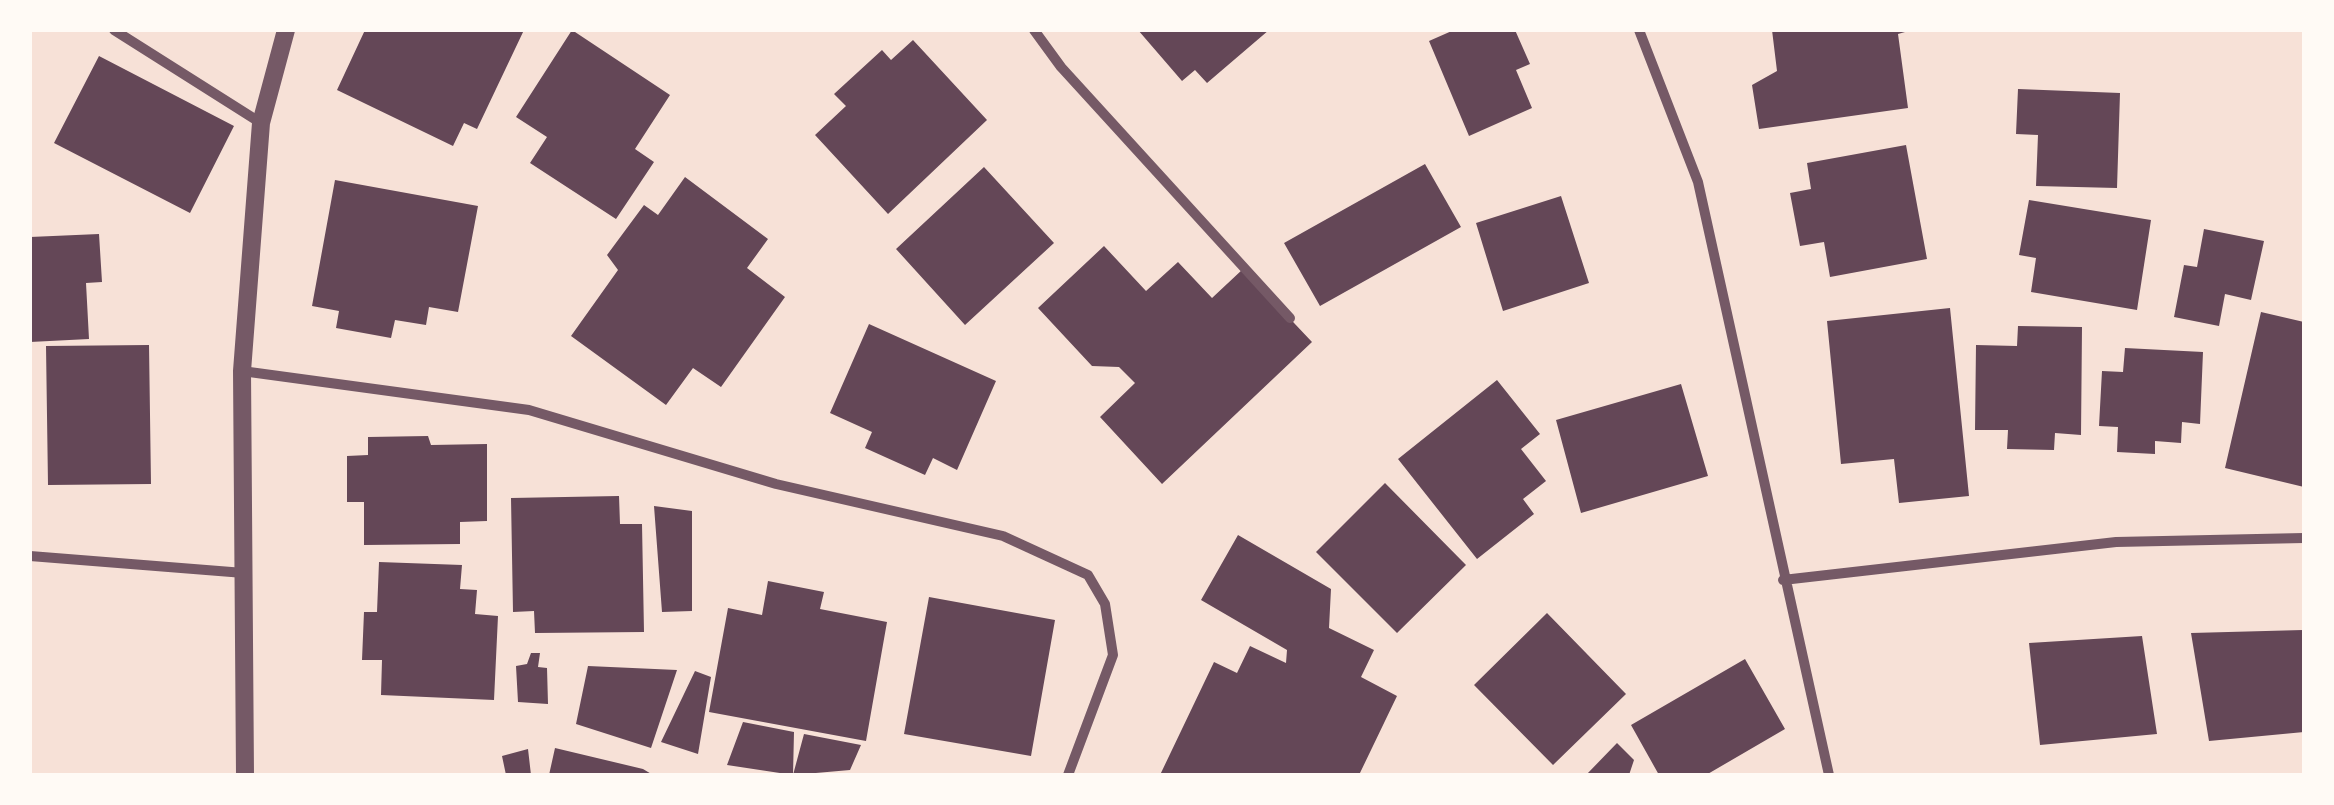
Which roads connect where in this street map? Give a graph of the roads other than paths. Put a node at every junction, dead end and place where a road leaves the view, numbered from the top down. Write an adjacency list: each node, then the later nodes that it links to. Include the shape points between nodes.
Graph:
1 (114, 30): 5 (street)
2 (286, 30): 5 (street)
3 (1034, 30): 6 (street)
4 (1639, 30): 11 (street, via 1698,182)
5 (261, 123): 7 (street)
6 (1290, 318)
7 (242, 371): 10 (street); 13 (street, via 529,410 776,484 1003,536 1088,575 1105,604 1113,654)
8 (2304, 538): 11 (street, via 2116,542)
9 (30, 556): 10 (street)
10 (245, 573): 12 (street)
11 (1784, 580): 14 (street)
12 (246, 775)
13 (1068, 775)
14 (1829, 775)

